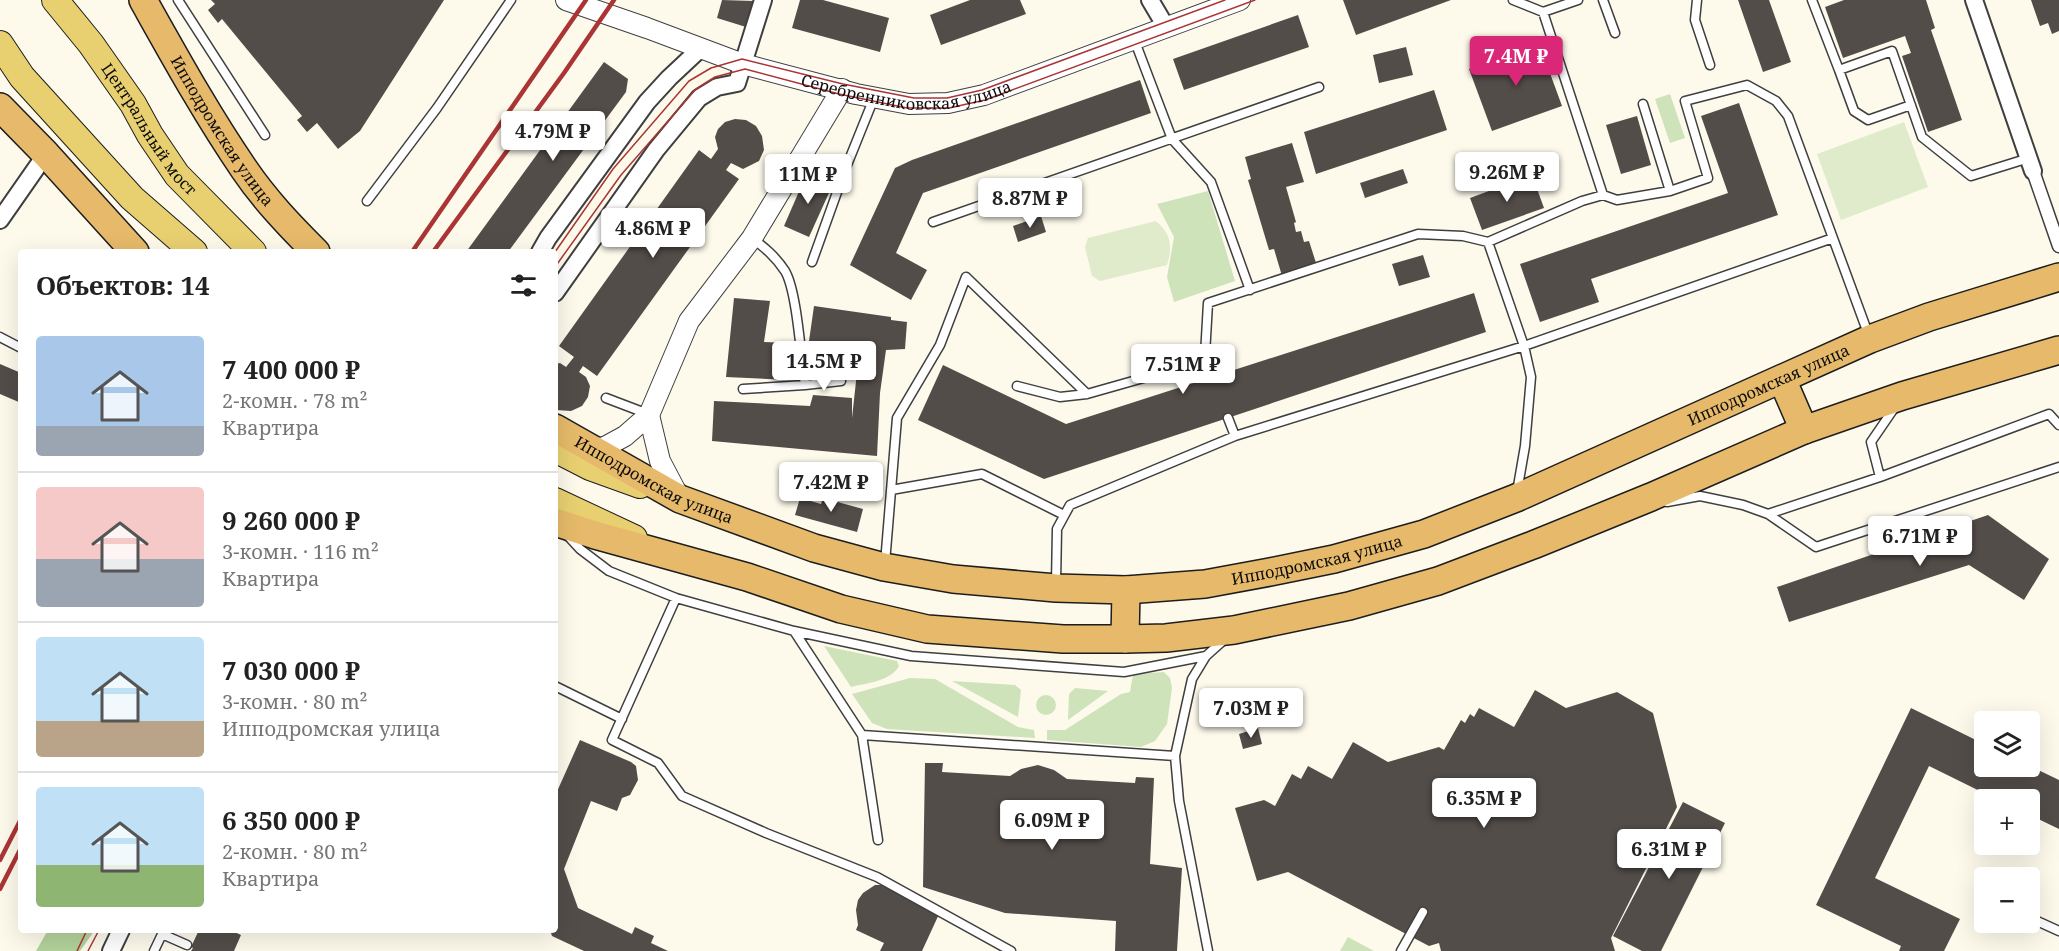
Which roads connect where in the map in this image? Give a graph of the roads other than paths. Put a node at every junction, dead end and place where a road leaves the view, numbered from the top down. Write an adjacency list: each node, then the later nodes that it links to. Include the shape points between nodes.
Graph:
1 (55, 0): 45 (main road, Центральный мост, via 134,104 177,175)
2 (143, 0): 46 (highway, Ипподромская улица, via 245,170 285,222)
3 (178, 0): 30 (lane)
4 (511, 0): 36 (lane)
5 (763, 0): 21 (street)
6 (1150, 0): 16 (street)
7 (1240, 0): 16 (street, Серебренниковская улица)
8 (1513, 0): 15 (lane)
9 (1578, 0): 15 (lane)
10 (1603, 0): 17 (lane)
11 (1697, 0): 22 (lane, via 1695,20)
12 (1812, 0): 23 (lane)
13 (1974, 0): 33 (street)
14 (568, 1): 20 (street, Серебренниковская улица)
15 (1543, 12): 35 (lane)
16 (1166, 27): 18 (street, Серебренниковская улица)
17 (1616, 33)
18 (1134, 39): 26 (street, Серебренниковская улица, via 984,95 948,103 909,104); 31 (lane)
19 (0, 45): 44 (main road, via 22,77 132,198)
20 (701, 48): 21 (street, Серебренниковская улица); 47 (street, via 647,102)
21 (744, 64): 25 (street, Серебренниковская улица); 50 (street, via 737,83 717,87 699,98 656,150)
22 (1710, 65)
23 (1839, 70): 28 (lane, via 1854,111 1868,120); 28 (lane, via 1892,51)
24 (1318, 87): 31 (lane)
25 (842, 89): 26 (street, Серебренниковская улица); 39 (street)
26 (874, 97): 48 (lane)
27 (1643, 104): 34 (lane)
28 (1911, 105): 33 (lane, via 1922,137 1971,176)
29 (0, 107): 32 (highway)
30 (265, 135)
31 (1172, 139): 38 (lane); 51 (lane, via 1211,182)
32 (46, 154): 37 (street); 43 (highway)
33 (2031, 165): 42 (street)
34 (1670, 191): 35 (lane, via 1617,200); 40 (lane, via 1708,178 1685,100 1747,85 1776,100 1788,116)
35 (1603, 195): 41 (lane)
36 (368, 201)
37 (0, 220)
38 (933, 222)
39 (752, 238): 61 (lane, via 774,255 786,273); 67 (street, via 689,321)
40 (1833, 238): 53 (lane); 55 (lane)
41 (1488, 242): 51 (lane, via 1463,236 1418,234); 55 (lane)
42 (2059, 246)
43 (132, 249)
44 (191, 249)
45 (250, 249)
46 (313, 249)
47 (542, 249)
48 (812, 262)
49 (2059, 277): 53 (highway, Ипподромская улица)
50 (558, 289)
51 (1250, 290): 57 (lane, via 1208,303)
52 (0, 337): 54 (lane)
53 (1870, 339): 59 (highway, Ипподромская улица)
54 (18, 346)
55 (1524, 346): 72 (lane); 78 (lane, via 1532,377)
56 (2059, 350): 65 (highway)
57 (1207, 360): 58 (lane); 64 (lane)
58 (1213, 377)
59 (1782, 379): 71 (highway); 78 (highway, Ипподромская улица)
60 (841, 381): 61 (lane)
61 (805, 385): 63 (lane)
62 (1017, 386): 64 (lane, via 1060,397)
63 (743, 389)
64 (1087, 394): 77 (lane, via 966,277 940,345 897,418)
65 (1902, 396): 71 (highway); 76 (lane, via 1871,442)
66 (606, 398): 67 (lane)
67 (649, 415): 73 (street, via 625,436 603,448); 79 (street, via 660,462)
68 (1228, 418): 72 (lane)
69 (2059, 425): 76 (lane, via 2049,414)
70 (558, 430): 73 (highway, Ипподромская улица)
71 (1804, 430): 80 (highway)
72 (1235, 436): 82 (lane, via 1070,505)
73 (586, 447): 79 (highway, Ипподромская улица)
74 (558, 451): 79 (main road, via 590,467)
75 (2059, 467): 81 (lane, via 1816,547)
76 (1880, 477): 81 (lane)
77 (891, 490): 82 (lane, via 982,474); 85 (lane)
78 (1516, 498): 87 (highway, Ипподромская улица, via 1425,534 1334,559 1205,584)
79 (680, 500): 85 (highway, Ипподромская улица, via 814,548)
80 (1608, 514): 81 (lane, via 1700,496); 89 (highway, via 1438,581 1349,606)
81 (1768, 514)
82 (1064, 515): 86 (lane, via 1057,529)
83 (558, 516): 91 (highway, via 595,535 747,576 841,609 927,629 1063,639)
84 (558, 519): 88 (lane, via 580,549 609,571)
85 (884, 567): 86 (highway, Ипподромская улица, via 953,579)
86 (1056, 588): 87 (highway, Ипподромская улица)
87 (1126, 590): 91 (highway)
88 (676, 598): 90 (lane); 94 (lane)
89 (1234, 630): 91 (highway); 92 (lane)
90 (794, 631): 92 (lane, via 911,656 1124,672); 95 (lane)
91 (1125, 639)
92 (1206, 656): 96 (lane, via 1192,679)
93 (558, 687): 94 (lane)
94 (622, 719): 107 (lane, via 612,740 658,763 682,795 877,877)
95 (862, 735): 96 (lane); 97 (lane)
96 (1175, 756): 108 (lane, via 1179,801)
97 (878, 840)
98 (1423, 912): 109 (lane)
99 (2040, 922): 100 (lane)
100 (2059, 931)
101 (120, 933): 105 (street)
102 (163, 933): 106 (lane)
103 (165, 933): 104 (lane)
104 (187, 945)
105 (111, 951)
106 (154, 951)
107 (1011, 951)
108 (1208, 951)
109 (1401, 951)

